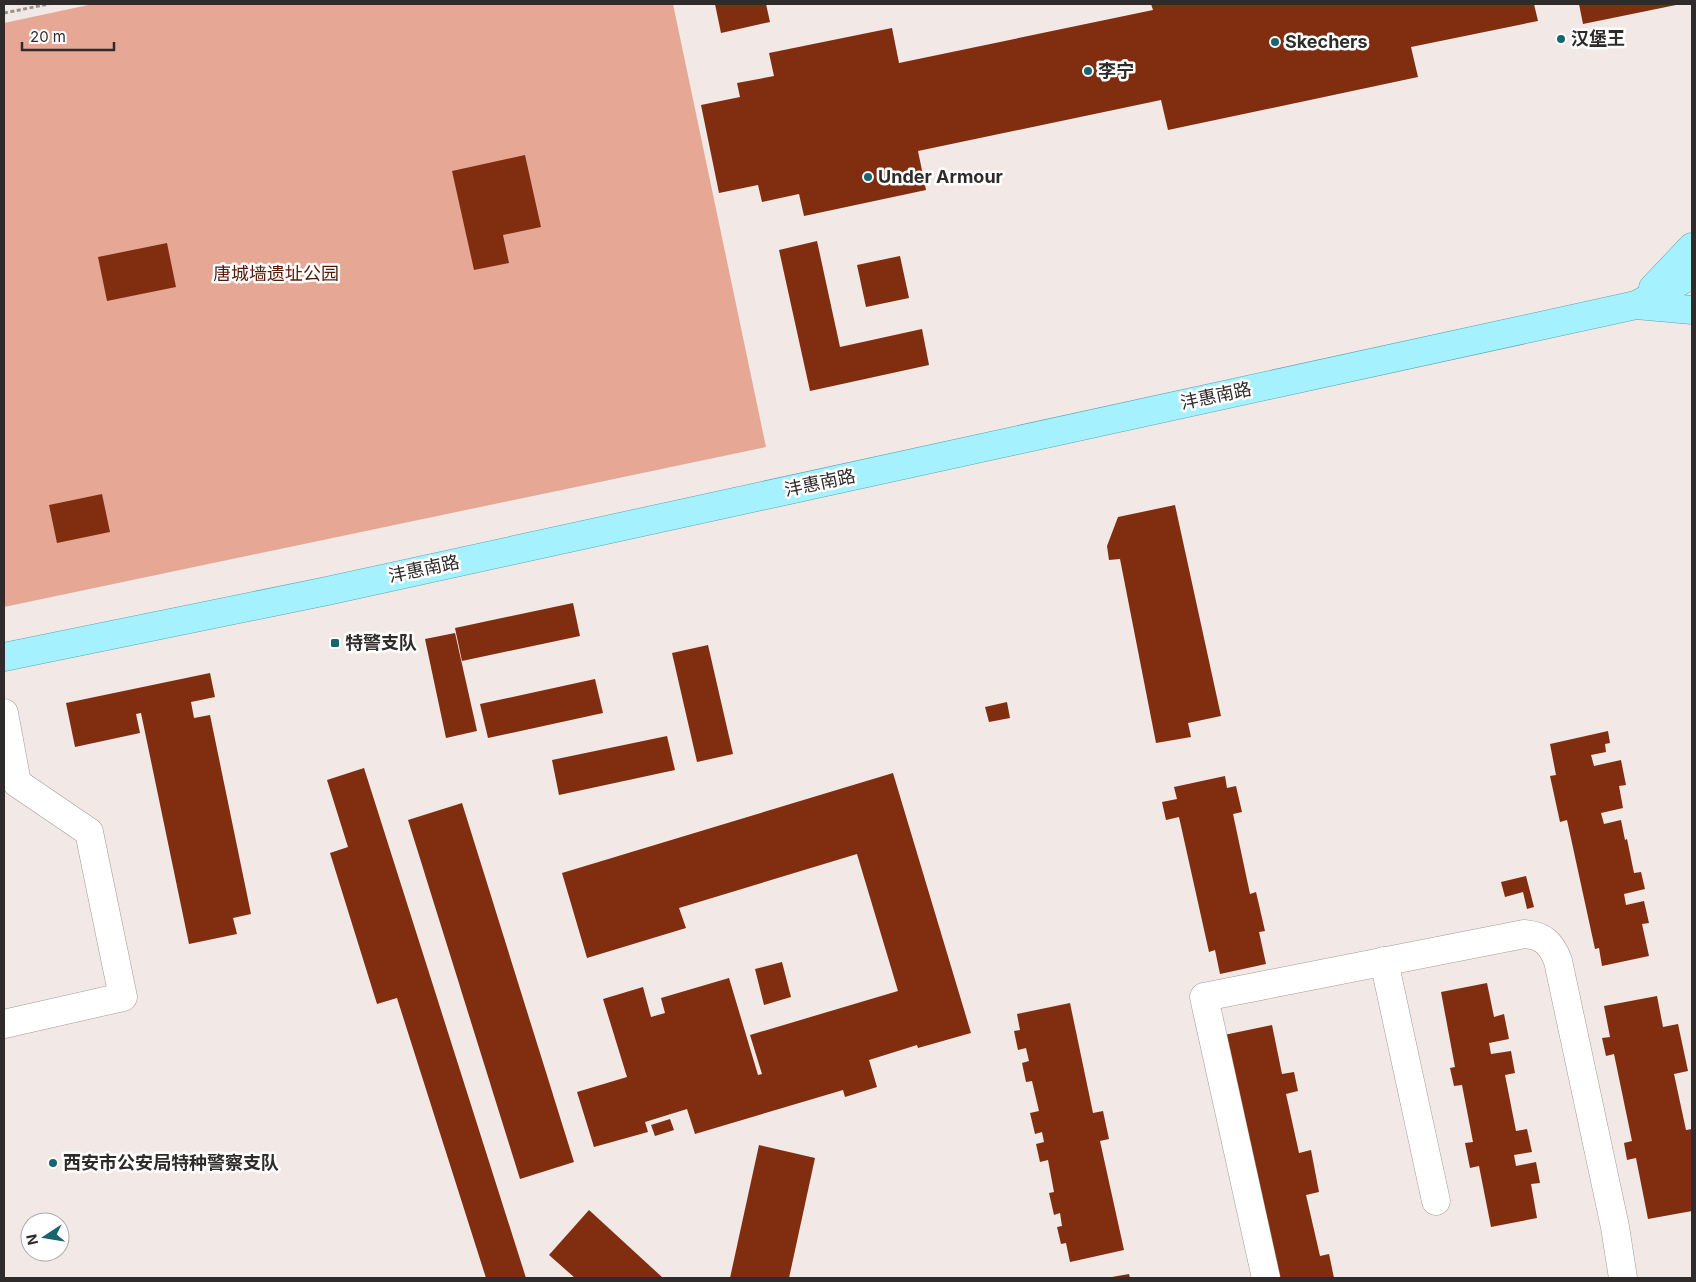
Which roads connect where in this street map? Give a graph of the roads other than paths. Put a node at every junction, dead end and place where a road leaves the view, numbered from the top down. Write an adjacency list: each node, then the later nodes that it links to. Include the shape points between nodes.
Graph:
1 (1692, 247): 3 (main road)
2 (1692, 275): 3 (main road, 沣惠南路)
3 (1636, 305): 4 (main road, 沣惠南路); 5 (main road, 沣惠南路, via 326,591)
4 (1692, 310)
5 (4, 657)
6 (4, 713): 8 (street, via 17,783 89,832 123,996)
7 (1384, 962): 9 (street); 10 (street, via 1204,997); 11 (street, via 1524,934 1536,935 1553,947 1613,1218)
8 (4, 1024)
9 (1436, 1201)
10 (1266, 1278)
11 (1623, 1278)

